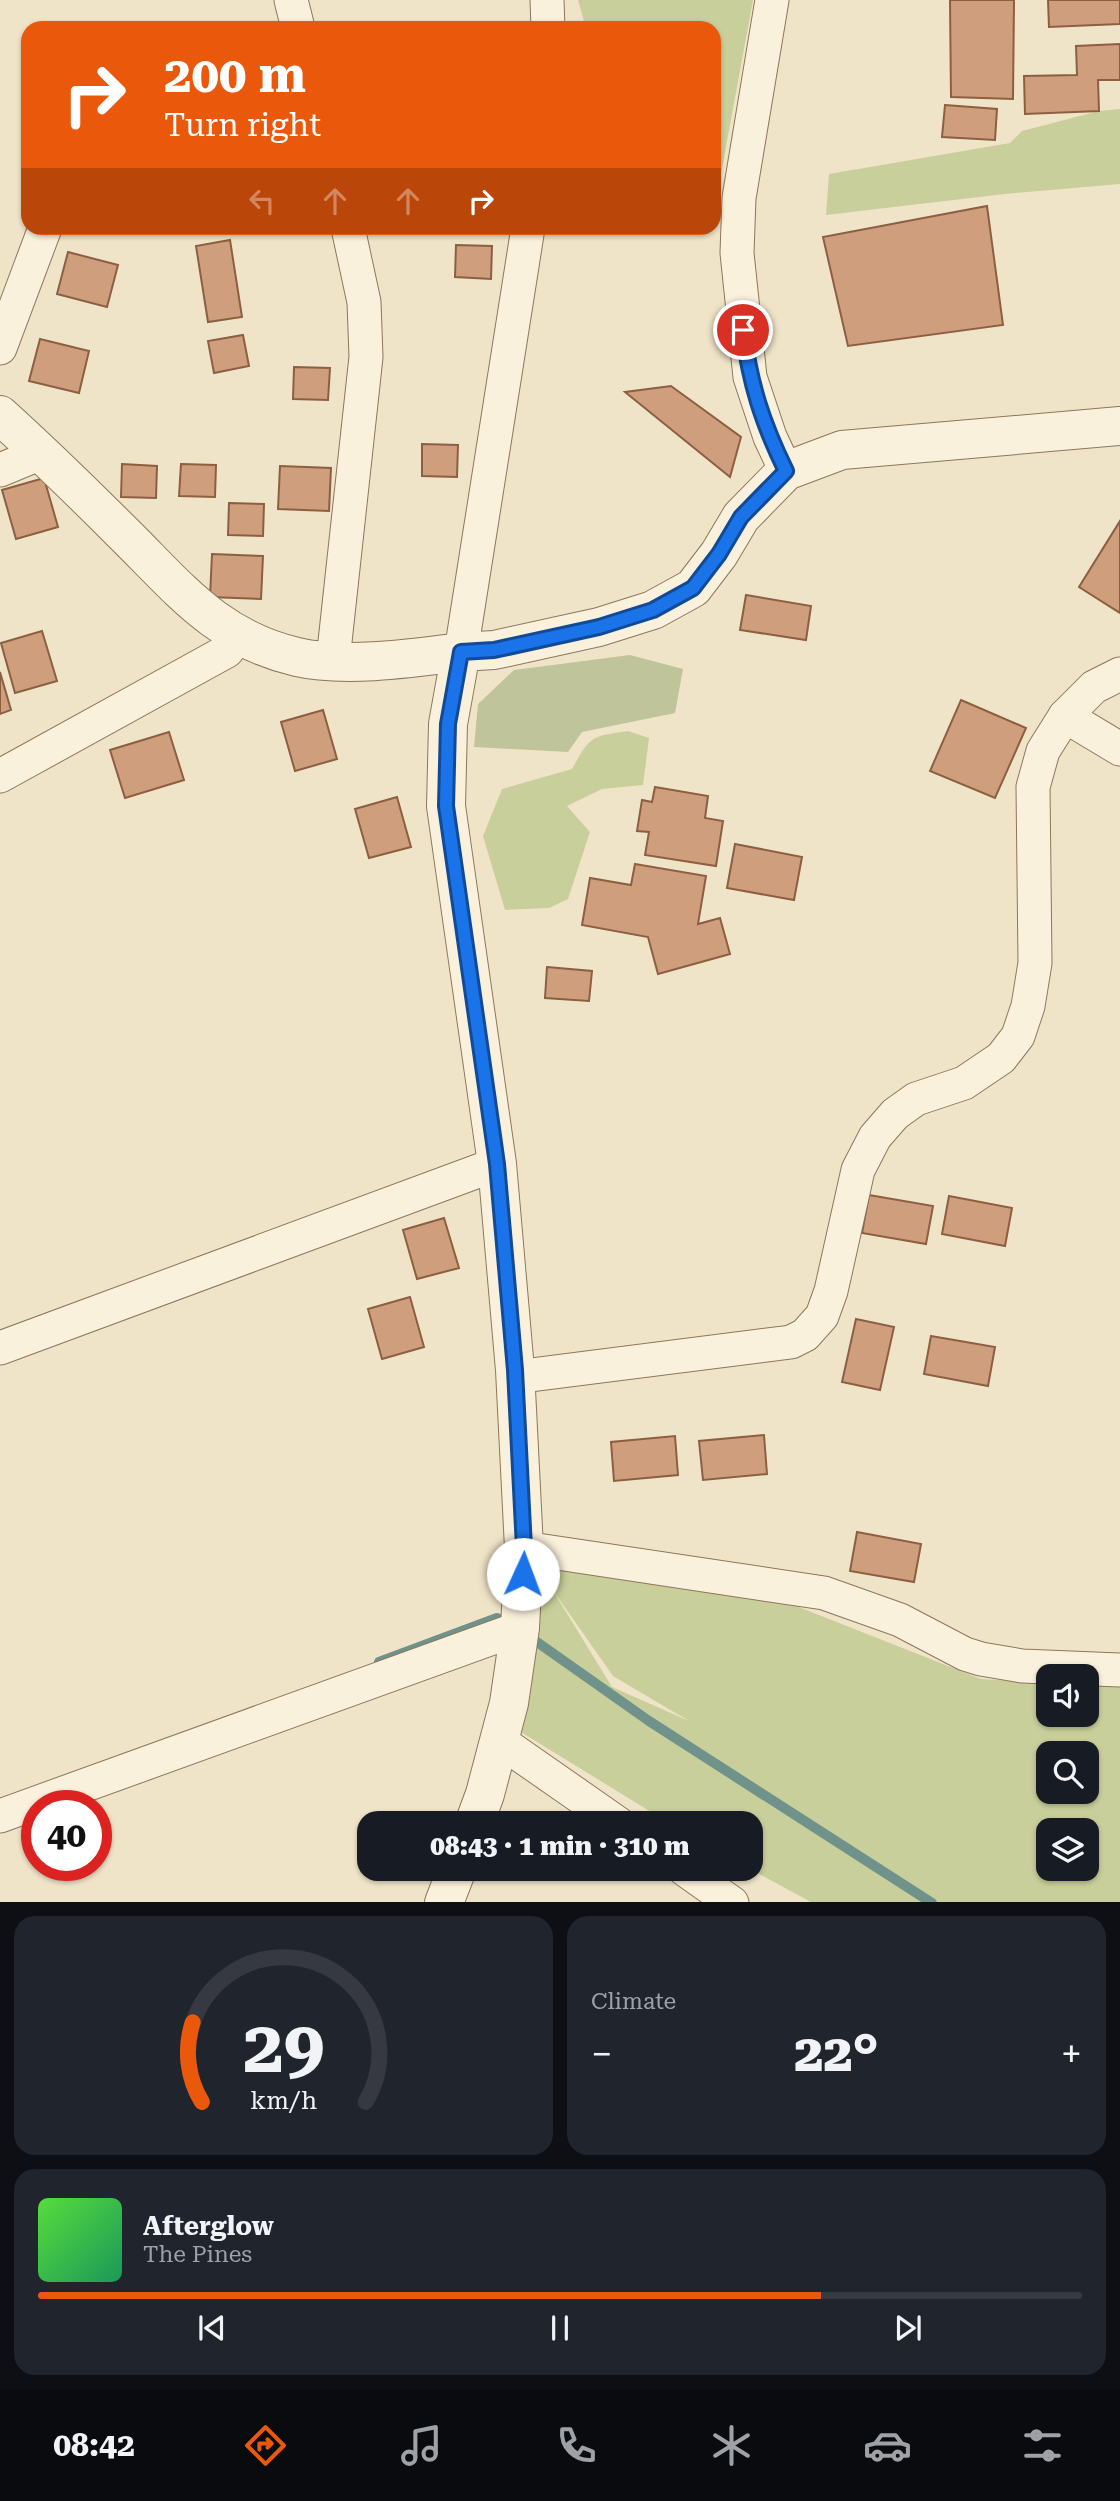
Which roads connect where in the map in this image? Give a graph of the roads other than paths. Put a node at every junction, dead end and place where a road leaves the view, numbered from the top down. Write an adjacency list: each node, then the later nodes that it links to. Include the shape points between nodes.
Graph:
1 (291, 0): 4 (street)
2 (547, 0): 5 (street)
3 (772, 0): 14 (street, via 739,198 737,253 750,377)
4 (296, 21)
5 (548, 21)
6 (42, 235): 9 (street)
7 (350, 235): 17 (street, via 364,302 366,357)
8 (527, 235): 16 (street)
9 (0, 348)
10 (0, 415): 12 (street)
11 (1120, 426): 14 (street, via 842,450)
12 (41, 453): 13 (street); 15 (street, via 192,602)
13 (0, 470)
14 (786, 471): 16 (street, via 741,517 693,588 653,610 599,627 494,650)
15 (238, 636): 17 (street, via 299,657); 21 (street, via 227,651)
16 (461, 652): 17 (street, via 399,660); 22 (street, via 448,724 446,806)
17 (332, 660)
18 (1120, 674): 19 (street, via 1094,687)
19 (1065, 716): 20 (street); 24 (street, via 1043,751 1033,787 1035,963 1018,1036 1001,1058 964,1083 916,1099 875,1137 858,1170 822,1317 791,1342)
20 (1120, 749)
21 (0, 776)
22 (497, 1164): 23 (street); 24 (street)
23 (0, 1348)
24 (515, 1377): 25 (street)
25 (524, 1548): 26 (street); 27 (street, via 824,1593 889,1615 981,1659 1022,1666)
26 (510, 1639): 28 (street, via 509,1703); 31 (street, via 448,1655)
27 (1120, 1670)
28 (500, 1741): 29 (street); 30 (street)
29 (478, 1811)
30 (600, 1811)
31 (0, 1816)
32 (452, 1881): 34 (street)
33 (701, 1881): 35 (street)
34 (444, 1902)
35 (732, 1902)

